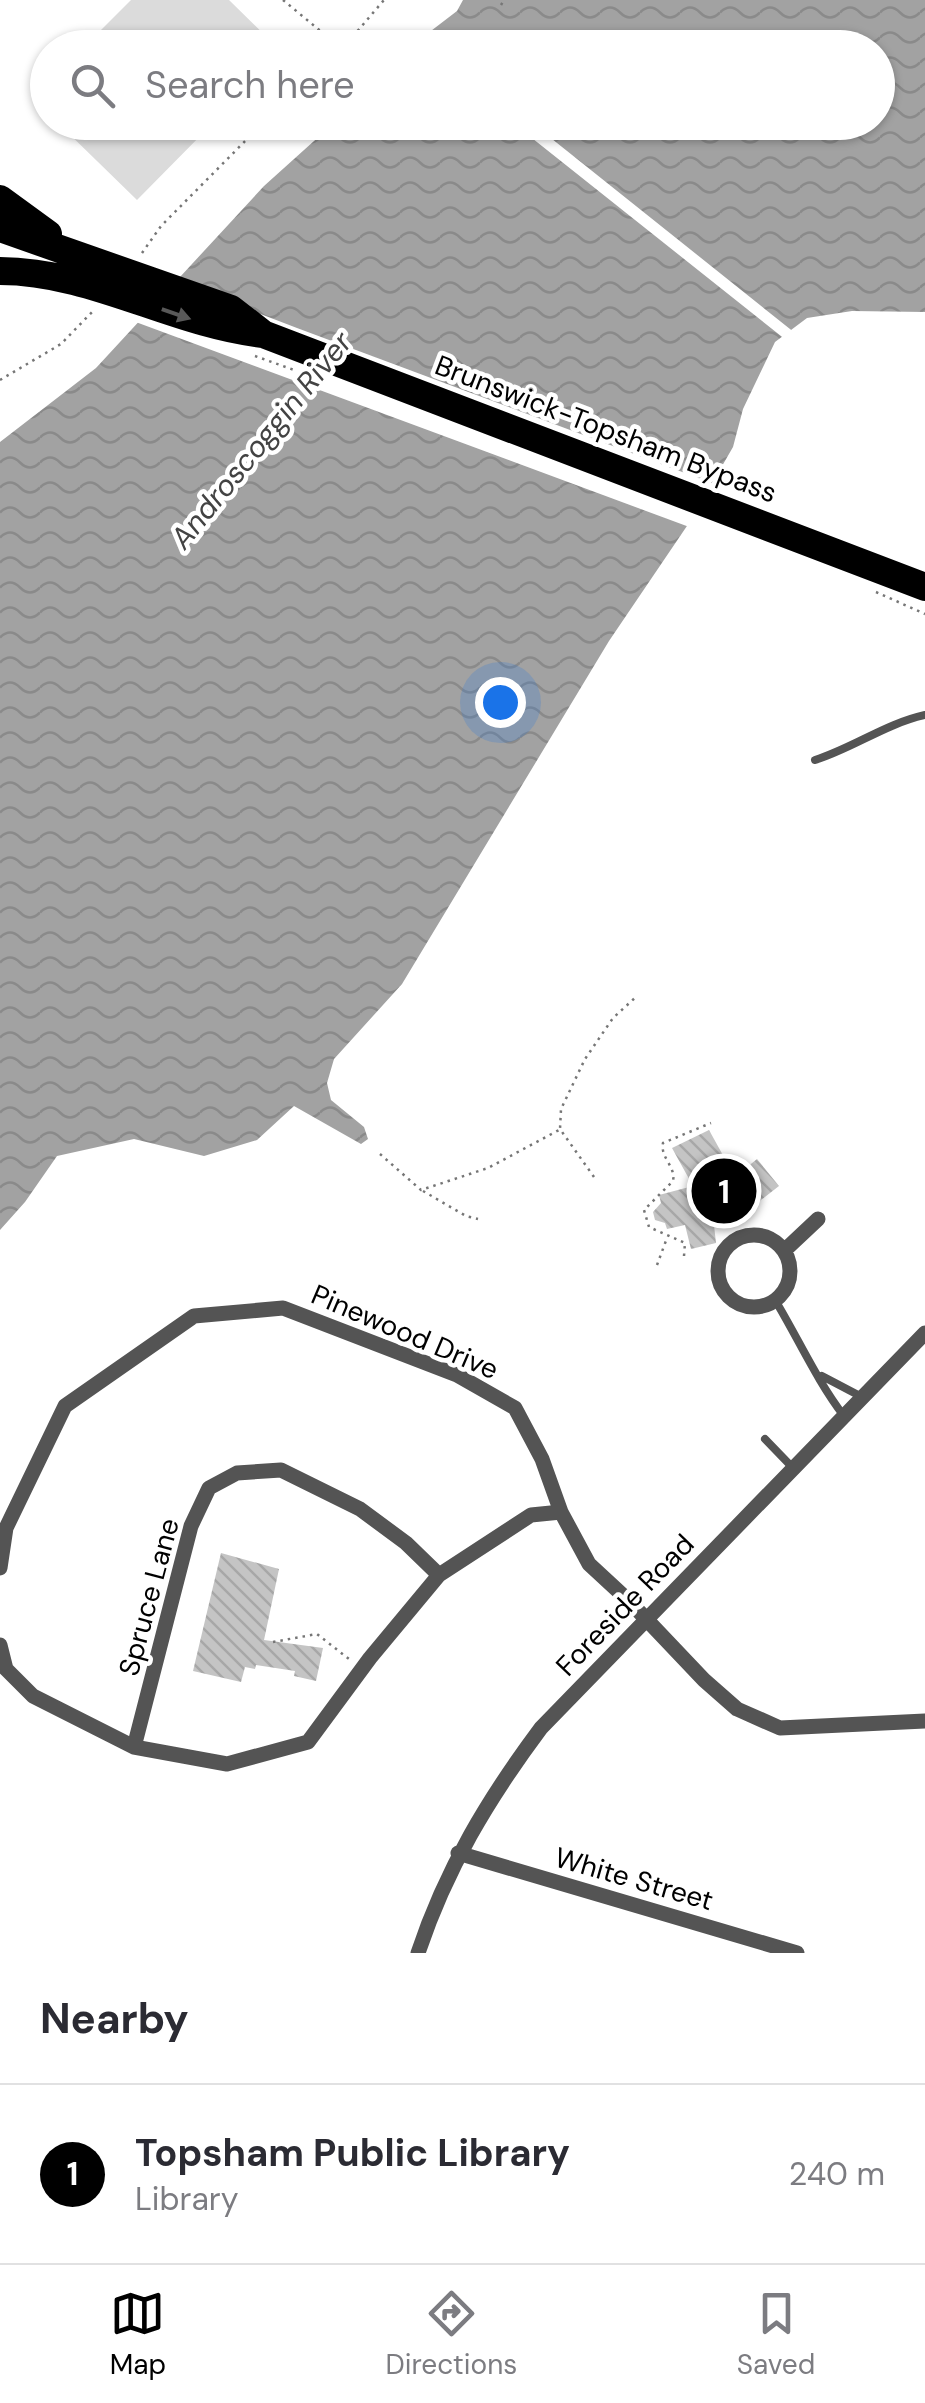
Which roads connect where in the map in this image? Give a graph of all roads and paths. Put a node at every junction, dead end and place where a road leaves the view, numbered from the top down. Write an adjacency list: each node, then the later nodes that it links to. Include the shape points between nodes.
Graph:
1 (283, 0): 3 (path)
2 (384, 0): 4 (path)
3 (320, 30)
4 (358, 30)
5 (0, 199): 9 (highway)
6 (0, 228): 9 (highway)
7 (0, 256): 9 (highway)
8 (0, 271): 9 (highway)
9 (98, 275): 10 (highway, Brunswick-Topsham Bypass, via 230,309 264,334)
10 (925, 587)
11 (925, 715): 12 (lane)
12 (815, 760)
13 (637, 996): 15 (path, via 585,1059 561,1109)
14 (711, 1123): 21 (path, via 663,1143 673,1181 647,1203 644,1217 648,1228)
15 (560, 1129): 17 (path); 18 (path, via 488,1168)
16 (380, 1154): 18 (path)
17 (594, 1176)
18 (422, 1190): 19 (path)
19 (478, 1219)
20 (818, 1219): 22 (street)
21 (668, 1237): 23 (path, via 684,1243); 24 (path)
22 (785, 1250): 25 (street, via 791,1272); 25 (street, via 755,1234 733,1241 720,1260 720,1283 733,1300 754,1307)
23 (684, 1256)
24 (657, 1265)
25 (776, 1300): 27 (lane)
26 (925, 1332): 28 (street, Foreside Road)
27 (820, 1375): 28 (lane); 29 (lane)
28 (862, 1397): 29 (street, Foreside Road)
29 (844, 1416): 31 (street, Foreside Road)
30 (766, 1440): 31 (lane)
31 (793, 1468): 35 (street, Foreside Road)
32 (561, 1512): 33 (street, Pinewood Drive, via 515,1408 457,1375 284,1308 194,1316 65,1406 6,1528); 34 (street, via 530,1515); 35 (street, Pinewood Drive, via 589,1564)
33 (0, 1568)
34 (439, 1576): 40 (street); 43 (street, Spruce Lane, via 360,1509 281,1470 236,1473 209,1488 191,1526)
35 (645, 1621): 42 (street, Pinewood Drive, via 737,1709 780,1728); 44 (street, Foreside Road, via 541,1728)
36 (302, 1637): 37 (path); 39 (path); 40 (path, via 317,1634)
37 (273, 1642)
38 (0, 1644): 41 (street)
39 (303, 1644)
40 (370, 1665): 43 (street, via 308,1742 227,1764)
41 (3, 1671): 43 (street, via 33,1696)
42 (925, 1721)
43 (134, 1747)
44 (458, 1853): 45 (street, Foreside Road); 46 (street, White Street)
45 (418, 1953)
46 (797, 1953)

